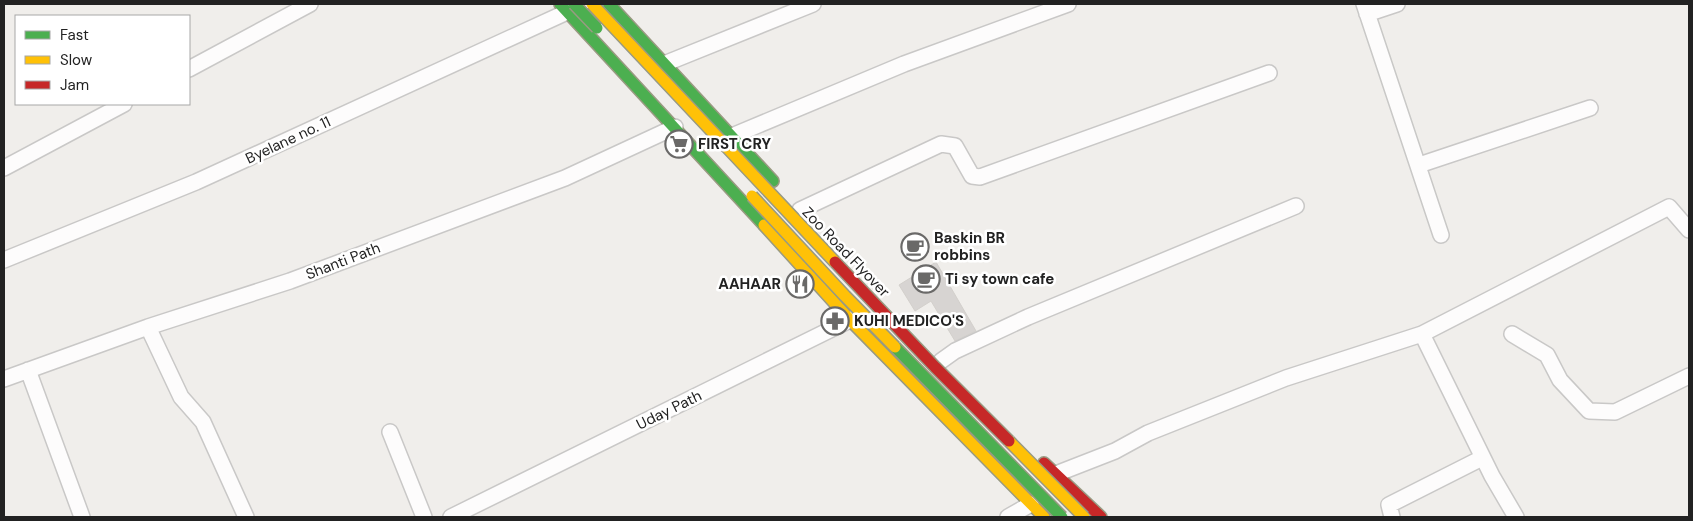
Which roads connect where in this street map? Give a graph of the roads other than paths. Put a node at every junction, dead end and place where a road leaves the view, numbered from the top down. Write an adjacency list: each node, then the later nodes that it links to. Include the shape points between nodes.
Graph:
1 (310, 4): 10 (street)
2 (592, 4): 43 (street, Zoo Road Flyover, bridge, via 934,367)
3 (608, 4): 9 (street)
4 (812, 4): 9 (street)
5 (1068, 4): 15 (street, via 904,64)
6 (1397, 4): 8 (street)
7 (567, 6): 14 (street); 22 (street, Byelane no. 11, via 196,182); 42 (street, Zoo Road Flyover, bridge)
8 (1366, 9): 16 (street)
9 (664, 64): 15 (street)
10 (190, 68)
11 (1270, 73): 19 (street, via 980,177 972,176 954,146 941,144)
12 (122, 105): 17 (street)
13 (1590, 108): 16 (street)
14 (675, 127): 24 (street); 25 (street, Shanti Path, via 556,182 290,281)
15 (732, 136): 19 (street)
16 (1418, 165): 21 (street)
17 (4, 168)
18 (1296, 206): 28 (street, via 1028,317 955,350)
19 (800, 210): 23 (street)
20 (1689, 230): 26 (street, via 1669,208)
21 (1441, 235)
22 (4, 260)
23 (886, 303): 24 (street, Uday Path); 28 (street)
24 (850, 320): 35 (street); 39 (street, Uday Path)
25 (148, 327): 29 (street, Shanti Path); 37 (street, via 180,397 203,422)
26 (1422, 334): 33 (street); 34 (street, via 1286,378)
27 (1512, 334): 30 (street, via 1547,355 1560,380 1589,411 1615,412)
28 (941, 361): 34 (street)
29 (28, 370): 31 (street, Shanti Path); 36 (street)
30 (1689, 376)
31 (4, 379)
32 (390, 432): 38 (street)
33 (1482, 458): 45 (street, via 1390,505); 46 (street)
34 (1056, 474): 44 (street)
35 (1031, 504): 40 (street); 41 (street)
36 (82, 517)
37 (246, 517)
38 (424, 517)
39 (451, 517)
40 (1008, 517)
41 (1044, 517)
42 (1062, 517)
43 (1084, 517)
44 (1101, 517)
45 (1392, 517)
46 (1516, 517)

